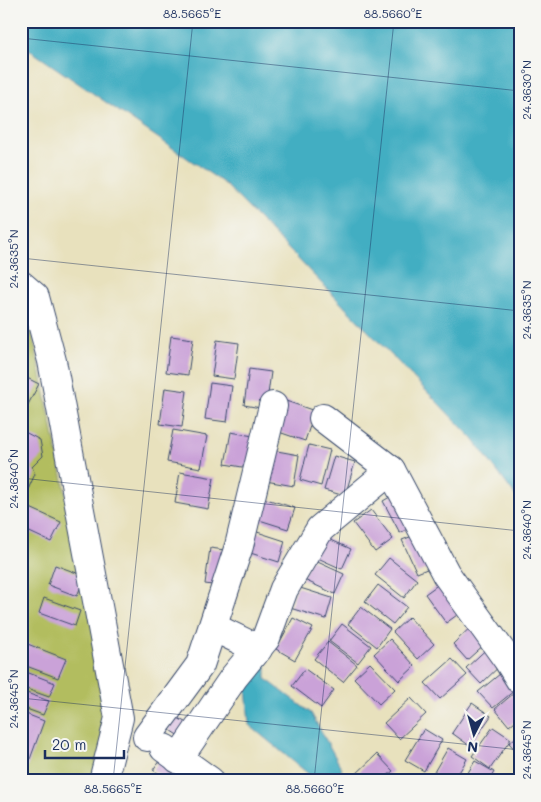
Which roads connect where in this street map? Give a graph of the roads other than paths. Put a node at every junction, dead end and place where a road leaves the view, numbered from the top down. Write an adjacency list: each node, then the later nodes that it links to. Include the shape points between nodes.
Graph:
1 (21, 285): 8 (street, via 35,297 52,361)
2 (273, 406): 5 (street, via 239,546)
3 (323, 418): 4 (street)
4 (391, 470): 6 (street, via 320,529 284,589 266,638); 7 (street, via 446,574)
5 (213, 627): 6 (street); 9 (street, via 200,664)
6 (258, 649): 10 (street, via 234,677)
7 (520, 680)
8 (119, 718): 9 (street); 11 (street)
9 (147, 737): 10 (street)
10 (178, 758): 12 (street)
11 (103, 781)
12 (210, 781)

